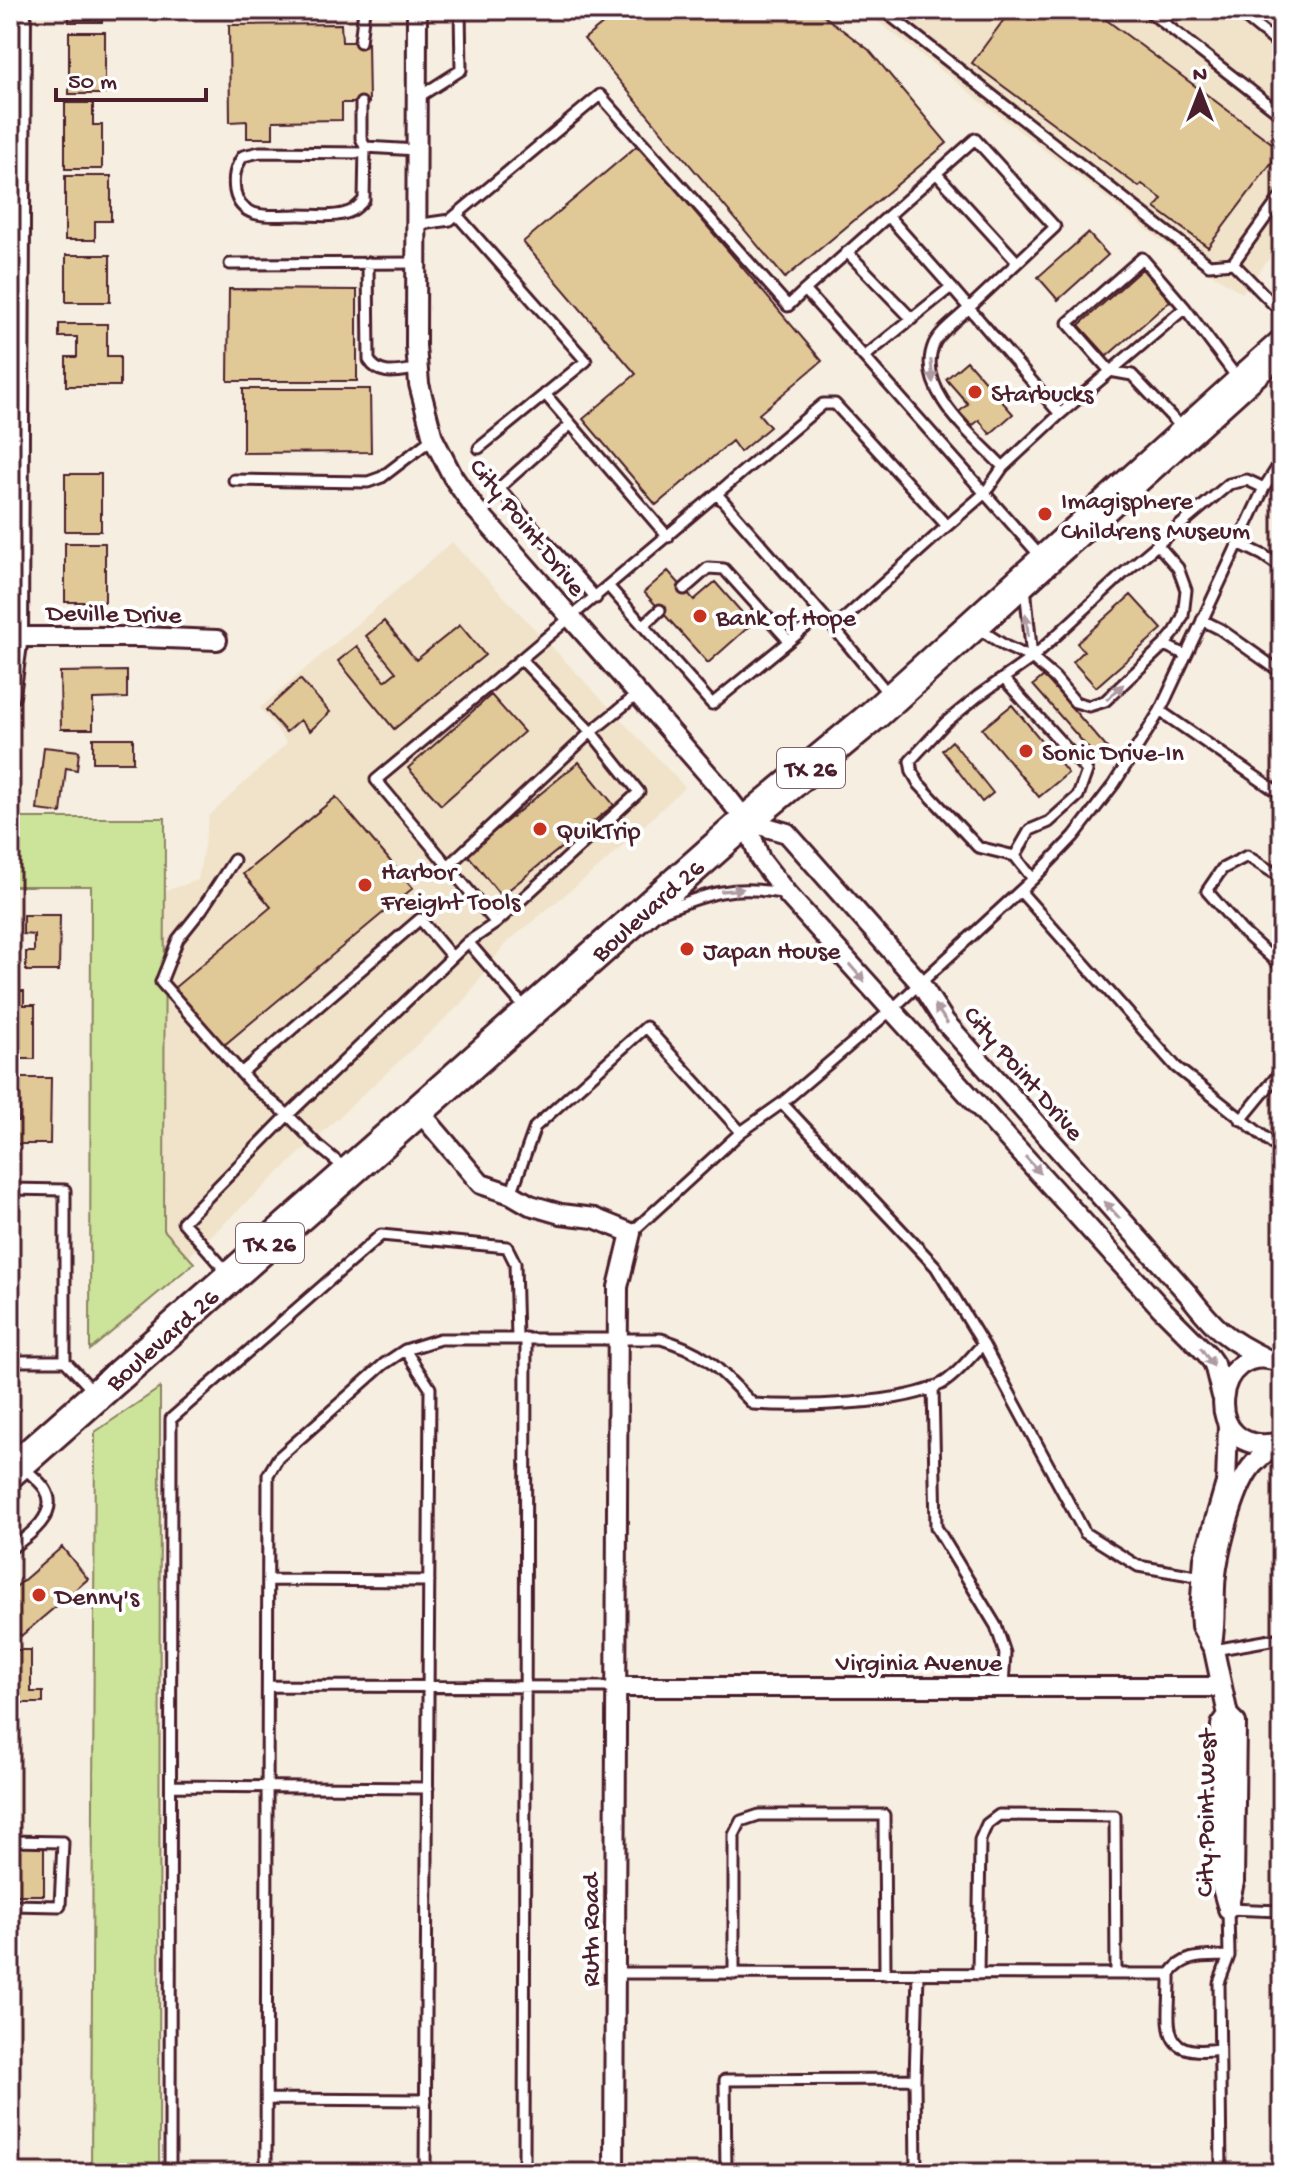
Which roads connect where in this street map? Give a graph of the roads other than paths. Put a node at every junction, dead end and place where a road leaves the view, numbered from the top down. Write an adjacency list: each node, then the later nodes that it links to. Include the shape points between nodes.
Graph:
1 (21, 10): 66 (street)
2 (364, 10): 9 (lane)
3 (460, 10): 11 (lane, via 461,70)
4 (883, 10): 25 (lane, via 1209,265)
5 (1147, 10): 13 (lane)
6 (1236, 10): 8 (lane)
7 (419, 12): 11 (street, City Point Drive)
8 (1248, 14): 10 (lane)
9 (360, 42)
10 (1282, 47)
11 (417, 98): 15 (street, City Point Drive)
12 (361, 103): 14 (lane)
13 (1282, 115)
14 (365, 150): 14 (lane, via 364,200 353,212 258,215 237,201 235,169 243,156); 15 (lane)
15 (417, 150): 20 (street, City Point Drive)
16 (936, 173): 19 (lane); 22 (lane); 22 (lane, via 975,139 1055,227)
17 (1282, 195): 25 (lane)
18 (457, 215): 20 (lane); 28 (lane, via 600,95 788,306); 38 (lane, via 586,361)
19 (888, 216): 21 (lane); 27 (lane)
20 (415, 225): 24 (street, City Point Drive)
21 (847, 252): 28 (lane); 32 (lane)
22 (1017, 262): 29 (lane)
23 (368, 263): 24 (lane); 26 (lane); 35 (lane, via 369,360 387,373)
24 (416, 263): 35 (street, City Point Drive)
25 (1233, 263): 31 (lane)
26 (230, 264)
27 (951, 287): 29 (lane); 32 (lane)
28 (805, 290): 34 (lane)
29 (969, 308): 39 (lane); 45 (lane, one-way to 45, via 935,341 930,360 934,388)
30 (1185, 308): 36 (lane); 36 (lane, via 1142,258 1068,323); 37 (lane)
31 (1282, 313)
32 (912, 319): 34 (lane)
33 (1282, 346): 37 (main road, Boulevard 26 / TX 26)
34 (864, 357): 48 (lane)
35 (417, 369): 42 (street, City Point Drive)
36 (1110, 371): 39 (lane); 41 (lane, via 1132,375)
37 (1241, 382): 41 (main road, Boulevard 26 / TX 26)
38 (545, 394): 40 (lane); 43 (lane)
39 (1060, 414): 45 (lane)
40 (571, 424): 51 (lane); 58 (lane, via 499,488)
41 (1186, 433): 55 (main road, Boulevard 26 / TX 26)
42 (433, 438): 46 (lane, via 368,482); 61 (street, City Point Drive, via 473,506)
43 (479, 448)
44 (1282, 462): 47 (lane)
45 (1003, 467): 48 (lane)
46 (234, 480)
47 (1264, 488): 52 (lane); 53 (lane, via 1247,480 1229,484)
48 (985, 493): 50 (lane); 55 (lane)
49 (717, 494): 50 (lane, via 823,404 835,404); 51 (lane); 60 (lane)
50 (947, 526): 65 (lane)
51 (668, 537): 56 (lane)
52 (1238, 543): 54 (lane); 62 (lane)
53 (1157, 544): 69 (lane, via 1178,568 1186,590 1183,616); 71 (lane)
54 (1282, 568)
55 (1034, 570): 63 (main road, Boulevard 26 / TX 26); 71 (lane, one-way to 55, via 1026,619)
56 (609, 587): 58 (lane); 64 (lane)
57 (684, 589): 68 (lane, via 708,568 724,569)
58 (596, 598): 61 (lane)
59 (660, 610): 64 (lane)
60 (822, 614): 65 (lane); 68 (lane)
61 (570, 620): 72 (lane); 75 (street, City Point Drive)
62 (1202, 620): 70 (lane); 73 (lane)
63 (973, 625): 71 (lane); 77 (main road, Boulevard 26 / TX 26)
64 (643, 626): 68 (lane, via 712,704)
65 (834, 628): 77 (lane)
66 (14, 637): 67 (street, Deville Drive); 76 (street)
67 (217, 640)
68 (789, 641)
69 (1164, 645): 70 (lane); 71 (lane, one-way to 69, via 1075,702 1089,706 1105,701)
70 (1186, 655): 78 (lane)
71 (1032, 658): 74 (lane)
72 (521, 659): 79 (lane); 84 (lane, via 376,780)
73 (1282, 673)
74 (1003, 678): 82 (lane, via 1087,771 1078,796 1049,822 1030,830); 82 (lane, via 945,723 910,761 919,784 978,847)
75 (638, 694): 79 (lane); 81 (street, City Point Drive)
76 (10, 695)
77 (892, 698): 81 (main road, Boulevard 26 / TX 26)
78 (1160, 711): 80 (lane); 86 (lane, via 1114,784)
79 (591, 732): 84 (lane); 89 (lane, via 639,792)
80 (1282, 795)
81 (746, 821): 88 (street, City Point Drive, via 760,859); 90 (main road, Boulevard 26 / TX 26); 94 (street, City Point Drive, via 787,833)
82 (1015, 856): 86 (lane)
83 (234, 860): 98 (lane, via 178,939 161,982)
84 (448, 866): 89 (lane)
85 (1282, 878): 93 (lane, via 1247,856 1222,869 1207,891)
86 (1033, 879): 87 (lane)
87 (1020, 891): 94 (lane); 102 (lane, via 1176,1067)
88 (787, 894): 90 (lane, one-way to 88, via 720,890); 95 (street, City Point Drive, one-way to 95)
89 (496, 923): 91 (lane)
90 (632, 923): 96 (main road, Boulevard 26 / TX 26)
91 (468, 942): 92 (lane); 96 (lane)
92 (452, 957): 98 (lane, via 420,919); 101 (lane)
93 (1282, 967)
94 (920, 983): 95 (lane); 116 (street, City Point Drive, one-way to 94, via 1237,1345 1215,1328 945,1022)
95 (890, 1011): 99 (lane); 119 (street, City Point Drive, one-way to 119, via 1207,1354)
96 (530, 1013): 100 (main road, Boulevard 26 / TX 26)
97 (1282, 1070): 102 (lane)
98 (241, 1073): 101 (lane)
99 (782, 1103): 103 (lane); 112 (lane, via 936,1267)
100 (419, 1111): 105 (main road, Boulevard 26 / TX 26); 107 (street, via 481,1184)
101 (288, 1115): 105 (lane); 109 (lane, via 183,1222)
102 (1241, 1120): 104 (lane)
103 (741, 1132): 107 (lane, via 646,1027 535,1127); 108 (lane)
104 (1282, 1151)
105 (350, 1172): 109 (main road, Boulevard 26 / TX 26)
106 (10, 1189): 115 (lane, via 65,1190)
107 (511, 1194): 108 (street, via 530,1205 594,1218)
108 (631, 1233): 110 (street, Ruth Road, via 618,1287)
109 (232, 1277): 118 (main road, Boulevard 26 / TX 26)
110 (618, 1337): 111 (lane); 117 (lane, via 661,1339 689,1347 753,1404 840,1403 917,1395); 132 (street, Ruth Road)
111 (522, 1338): 113 (lane, via 440,1339); 131 (lane); 135 (lane, via 515,1263 507,1247 381,1235 171,1419)
112 (983, 1344): 117 (lane, via 945,1382); 124 (lane, via 1085,1533 1138,1566)
113 (405, 1350): 125 (lane, via 278,1458 268,1475); 126 (lane, via 430,1388)
114 (10, 1361): 115 (lane)
115 (65, 1361): 118 (lane)
116 (1274, 1361): 119 (street, via 1246,1362 1237,1368)
117 (933, 1387): 133 (lane, via 936,1527 996,1626 1005,1653)
118 (97, 1395): 122 (main road, Boulevard 26 / TX 26)
119 (1222, 1396): 120 (street, City Point Drive)
120 (1228, 1425): 121 (street, via 1251,1442); 124 (street, City Point West, via 1226,1483)
121 (1280, 1441): 128 (street, City Point West, via 1246,1475 1229,1521 1215,1583)
122 (15, 1468): 123 (lane, via 46,1490 49,1501 36,1529)
123 (10, 1549)
124 (1202, 1577): 128 (street, City Point West, via 1201,1626)
125 (268, 1580): 126 (lane); 129 (lane)
126 (429, 1581): 130 (lane)
127 (1282, 1638): 128 (lane)
128 (1213, 1647): 134 (street, City Point West)
129 (268, 1686): 130 (lane); 136 (lane)
130 (428, 1687): 131 (lane); 137 (lane)
131 (525, 1687): 132 (lane); 157 (lane)
132 (616, 1687): 133 (street, Virginia Avenue); 143 (street, Ruth Road)
133 (1003, 1687): 134 (street, Virginia Avenue)
134 (1222, 1687): 140 (street, City Point West, via 1228,1715 1236,1723 1234,1882)
135 (171, 1786): 136 (lane); 154 (lane)
136 (268, 1786): 137 (lane); 152 (lane)
137 (428, 1788): 153 (lane)
138 (10, 1841): 139 (lane, via 63,1842 60,1906)
139 (10, 1905)
140 (1228, 1909): 141 (lane); 142 (lane)
141 (1282, 1911)
142 (1229, 1956): 149 (lane, via 1187,1958); 150 (lane, via 1219,1983)
143 (615, 1973): 145 (lane); 158 (street, Ruth Road)
144 (918, 1973): 146 (lane); 147 (lane); 151 (lane)
145 (734, 1974): 146 (lane); 146 (lane, via 734,1835 741,1821 759,1815 884,1815)
146 (885, 1974)
147 (978, 1974): 148 (lane); 148 (lane, via 980,1840 987,1824 999,1815 1115,1816)
148 (1116, 1974): 149 (lane)
149 (1170, 1974): 150 (lane, via 1175,2044 1200,2052)
150 (1219, 2049): 161 (lane)
151 (915, 2079): 159 (lane, via 725,2080); 160 (lane)
152 (267, 2099): 153 (lane); 155 (lane)
153 (426, 2100): 156 (lane)
154 (170, 2173)
155 (266, 2173)
156 (425, 2173)
157 (524, 2173)
158 (614, 2173)
159 (726, 2173)
160 (916, 2173)
161 (1221, 2173)

